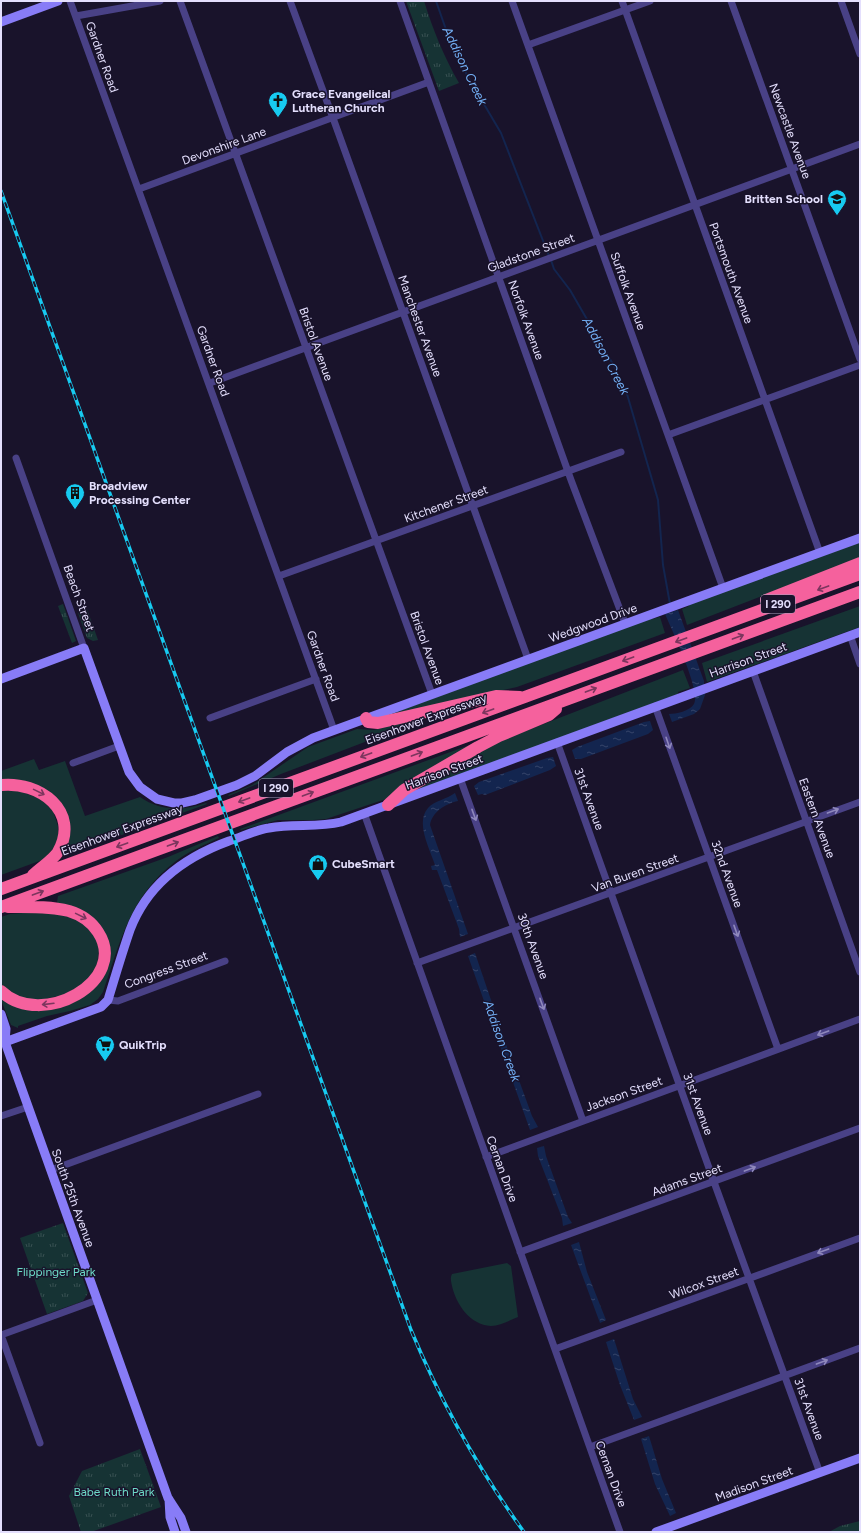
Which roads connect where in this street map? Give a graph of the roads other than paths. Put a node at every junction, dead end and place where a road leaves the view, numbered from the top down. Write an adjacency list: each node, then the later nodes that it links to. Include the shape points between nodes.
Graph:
1 (58, 1): 14 (street)
2 (70, 1): 13 (street, Gardner Road)
3 (160, 1): 13 (street)
4 (180, 1): 20 (street, Bristol Avenue)
5 (290, 1): 18 (street, Manchester Avenue)
6 (400, 1): 17 (street, Norfolk Avenue)
7 (512, 1): 15 (street, Suffolk Avenue)
8 (622, 1): 12 (street, Portsmouth Avenue)
9 (650, 1): 12 (street)
10 (731, 1): 21 (street, Newcastle Avenue)
11 (841, 1): 16 (street)
12 (625, 10): 15 (street); 23 (street, Portsmouth Avenue)
13 (76, 16): 22 (street, Gardner Road)
14 (1, 22)
15 (528, 45): 24 (street, Suffolk Avenue)
16 (860, 54)
17 (430, 82): 18 (street, Devonshire Lane); 25 (street, Norfolk Avenue)
18 (333, 118): 20 (street, Devonshire Lane); 26 (street, Manchester Avenue)
19 (860, 144): 21 (street, Gladstone Street)
20 (235, 154): 22 (street, Devonshire Lane); 27 (street, Bristol Avenue)
21 (792, 170): 23 (street, Gladstone Street); 28 (street, Newcastle Avenue)
22 (139, 189): 30 (street, Gardner Road)
23 (695, 205): 24 (street, Gladstone Street); 31 (street, Portsmouth Avenue)
24 (598, 240): 25 (street, Gladstone Street); 32 (street, Suffolk Avenue)
25 (499, 277): 26 (street, Gladstone Street); 35 (street, Norfolk Avenue)
26 (403, 312): 27 (street, Gladstone Street); 36 (street, Manchester Avenue)
27 (306, 348): 30 (street, Gladstone Street); 38 (street, Bristol Avenue)
28 (860, 359)
29 (860, 365): 31 (street)
30 (210, 383): 42 (street, Gardner Road)
31 (765, 400): 32 (street); 39 (street, Portsmouth Avenue)
32 (668, 435): 43 (street, Suffolk Avenue)
33 (621, 452): 35 (street, Kitchener Street)
34 (16, 458): 49 (street, Beach Street)
35 (568, 471): 36 (street, Kitchener Street); 46 (street, Norfolk Avenue)
36 (472, 506): 38 (street, Kitchener Street); 50 (street, Manchester Avenue)
37 (860, 538): 39 (street, Wedgwood Drive)
38 (375, 541): 42 (street, Kitchener Street); 55 (street, Bristol Avenue)
39 (820, 553): 43 (street, Wedgwood Drive)
40 (860, 563): 45 (highway, via 752,605)
41 (860, 574): 45 (highway, Eisenhower Expressway / I 290, one-way to 45)
42 (279, 576): 54 (street, Gardner Road)
43 (722, 588): 46 (street, Wedgwood Drive)
44 (860, 592): 56 (highway, I 290, one-way to 44)
45 (735, 620): 57 (highway, Eisenhower Expressway / I 290, one-way to 57)
46 (625, 623): 50 (street, Wedgwood Drive)
47 (860, 632): 48 (street, Harrison Street)
48 (850, 635): 51 (street); 52 (street, Harrison Street)
49 (84, 648): 53 (street); 63 (street, Beach Street)
50 (528, 659): 55 (street, Wedgwood Drive)
51 (860, 664)
52 (753, 671): 58 (street, Harrison Street); 70 (street, Eastern Avenue)
53 (1, 679)
54 (316, 679): 59 (street); 61 (street, Gardner Road)
55 (432, 694): 60 (street, Wedgwood Drive)
56 (576, 696): 68 (highway, via 549,715 499,736 449,763 404,790); 75 (highway, I 290, one-way to 56)
57 (525, 697): 60 (highway, via 496,696 378,723 368,722); 72 (highway, Eisenhower Expressway / I 290, one-way to 72)
58 (655, 706): 62 (street, Harrison Street); 71 (street, 32nd Avenue, one-way to 71)
59 (210, 718)
60 (366, 718): 61 (street, Wedgwood Drive)
61 (334, 730): 63 (street, Beach Street, via 299,745 246,781 182,803 157,799 140,787 129,772)
62 (557, 742): 65 (street, Harrison Street); 74 (street, 31st Avenue)
63 (119, 746): 64 (street)
64 (73, 763)
65 (460, 778): 68 (street, Harrison Street); 76 (street, 30th Avenue, one-way to 76)
66 (1, 785): 72 (highway, one-way to 72, via 19,785 38,791 54,802 62,816 62,844 52,859)
67 (860, 802): 70 (street, Van Buren Street, one-way to 67)
68 (388, 805): 69 (street, Harrison Street)
69 (364, 813): 78 (street, Cernan Drive); 81 (street, Harrison Street, via 330,824 279,826 261,830 209,849 176,868 155,889 130,930)
70 (806, 821): 71 (street, Van Buren Street); 79 (street, Eastern Avenue)
71 (709, 858): 74 (street, Van Buren Street); 85 (street, 32nd Avenue, one-way to 85)
72 (28, 880): 73 (highway, Eisenhower Expressway / I 290)
73 (1, 889)
74 (611, 893): 76 (street, Van Buren Street); 86 (street, 31st Avenue)
75 (1, 907): 80 (highway, one-way to 80, via 55,908 82,916 99,934 104,951 104,961 98,975 87,987 67,999 51,1004 24,1005)
76 (515, 928): 78 (street, Van Buren Street); 90 (street, 30th Avenue, one-way to 90)
77 (225, 961): 81 (street, Congress Street, via 118,1001)
78 (417, 963): 92 (street, Cernan Drive)
79 (860, 972)
80 (1, 991)
81 (108, 1000): 84 (street, Congress Street, via 101,1007)
82 (1, 1014): 84 (street, South 25th Avenue, via 6,1029)
83 (860, 1019): 85 (street, Jackson Street, one-way to 85)
84 (3, 1040): 88 (street, South 25th Avenue)
85 (778, 1049): 86 (street, Jackson Street)
86 (679, 1086): 90 (street, Jackson Street); 94 (street, 31st Avenue)
87 (258, 1094): 93 (street)
88 (28, 1106): 89 (street); 93 (street, South 25th Avenue)
89 (1, 1116)
90 (583, 1121): 92 (street, Jackson Street)
91 (860, 1128): 94 (street, Adams Street, one-way to 91)
92 (486, 1157): 96 (street, Cernan Drive)
93 (50, 1170): 98 (street, South 25th Avenue)
94 (714, 1182): 96 (street, Adams Street); 97 (street, 31st Avenue)
95 (860, 1238): 97 (street, Wilcox Street, one-way to 97)
96 (520, 1252): 101 (street, Cernan Drive)
97 (750, 1278): 101 (street, Wilcox Street); 102 (street, 31st Avenue)
98 (97, 1300): 99 (street); 107 (street, South 25th Avenue)
99 (1, 1335): 103 (street)
100 (860, 1348): 102 (street, one-way to 100)
101 (555, 1349): 104 (street, Cernan Drive)
102 (785, 1375): 104 (street); 106 (street, 31st Avenue)
103 (40, 1443)
104 (590, 1447): 110 (street, Cernan Drive)
105 (860, 1458): 106 (street, Madison Street)
106 (820, 1473): 111 (street, Madison Street)
107 (168, 1498): 108 (street, South 25th Avenue); 109 (street, South 25th Avenue, via 181,1518)
108 (175, 1532)
109 (186, 1532)
110 (620, 1532)
111 (656, 1532)

